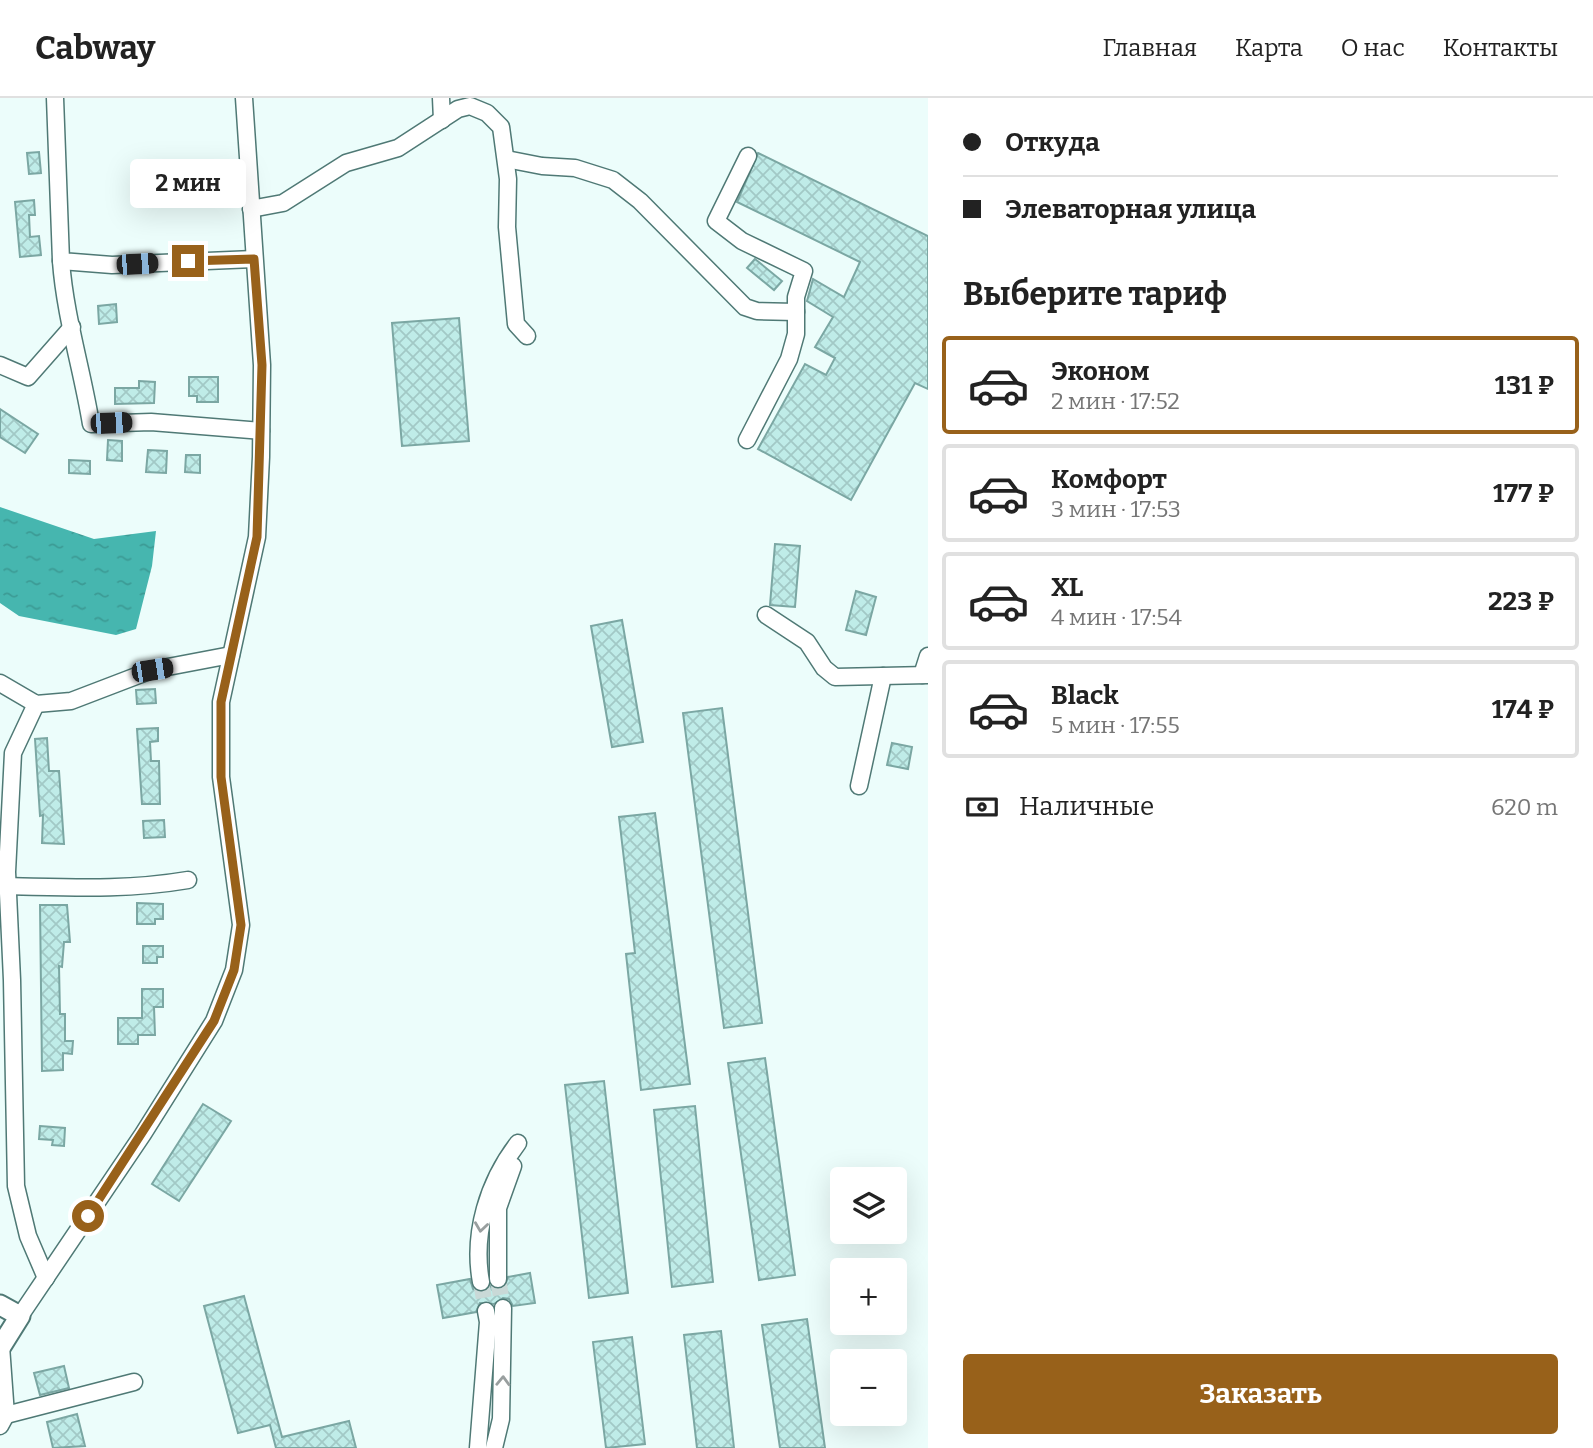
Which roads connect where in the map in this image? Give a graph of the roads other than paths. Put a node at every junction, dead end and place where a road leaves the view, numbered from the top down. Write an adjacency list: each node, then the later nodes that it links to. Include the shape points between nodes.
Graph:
1 (55, 98): 9 (street)
2 (244, 98): 7 (street)
3 (441, 98): 4 (street)
4 (442, 120): 6 (street, via 470,106 487,113 501,127); 7 (street, via 398,148 346,163 283,203)
5 (748, 156): 10 (street, via 716,221 742,241 804,271)
6 (506, 159): 10 (street, via 575,168 613,180 640,201 745,307); 12 (street, via 516,324)
7 (251, 209): 8 (street)
8 (254, 259): 9 (street, via 112,265); 14 (street, via 262,365)
9 (61, 261): 11 (street)
10 (796, 312): 15 (street, via 789,359)
11 (72, 327): 13 (street, via 28,377); 14 (street, via 91,424 151,422)
12 (527, 336)
13 (0, 365)
14 (261, 431): 17 (street, via 257,537)
15 (747, 440)
16 (766, 615): 20 (street, via 807,642 824,668 841,678)
17 (231, 655): 22 (street, via 152,670 71,701); 26 (street, via 221,702 221,777 241,925 234,970 214,1021)
18 (928, 656): 19 (street)
19 (925, 675): 20 (street)
20 (883, 676): 23 (street)
21 (0, 683): 22 (street)
22 (36, 704): 25 (street, via 13,753)
23 (859, 786)
24 (188, 880): 25 (street, via 66,890)
25 (4, 886): 26 (street, via 16,1186 28,1236)
26 (46, 1278): 32 (street)
27 (498, 1279): 28 (street, one-way to 28, via 498,1208 518,1143 484,1208)
28 (481, 1282)
29 (0, 1305): 32 (main road)
30 (503, 1308): 37 (street, one-way to 30, via 501,1419)
31 (486, 1311): 36 (street)
32 (20, 1316): 33 (main road)
33 (1, 1347): 35 (street)
34 (134, 1382): 35 (street)
35 (3, 1421)
36 (478, 1448)
37 (494, 1448)

